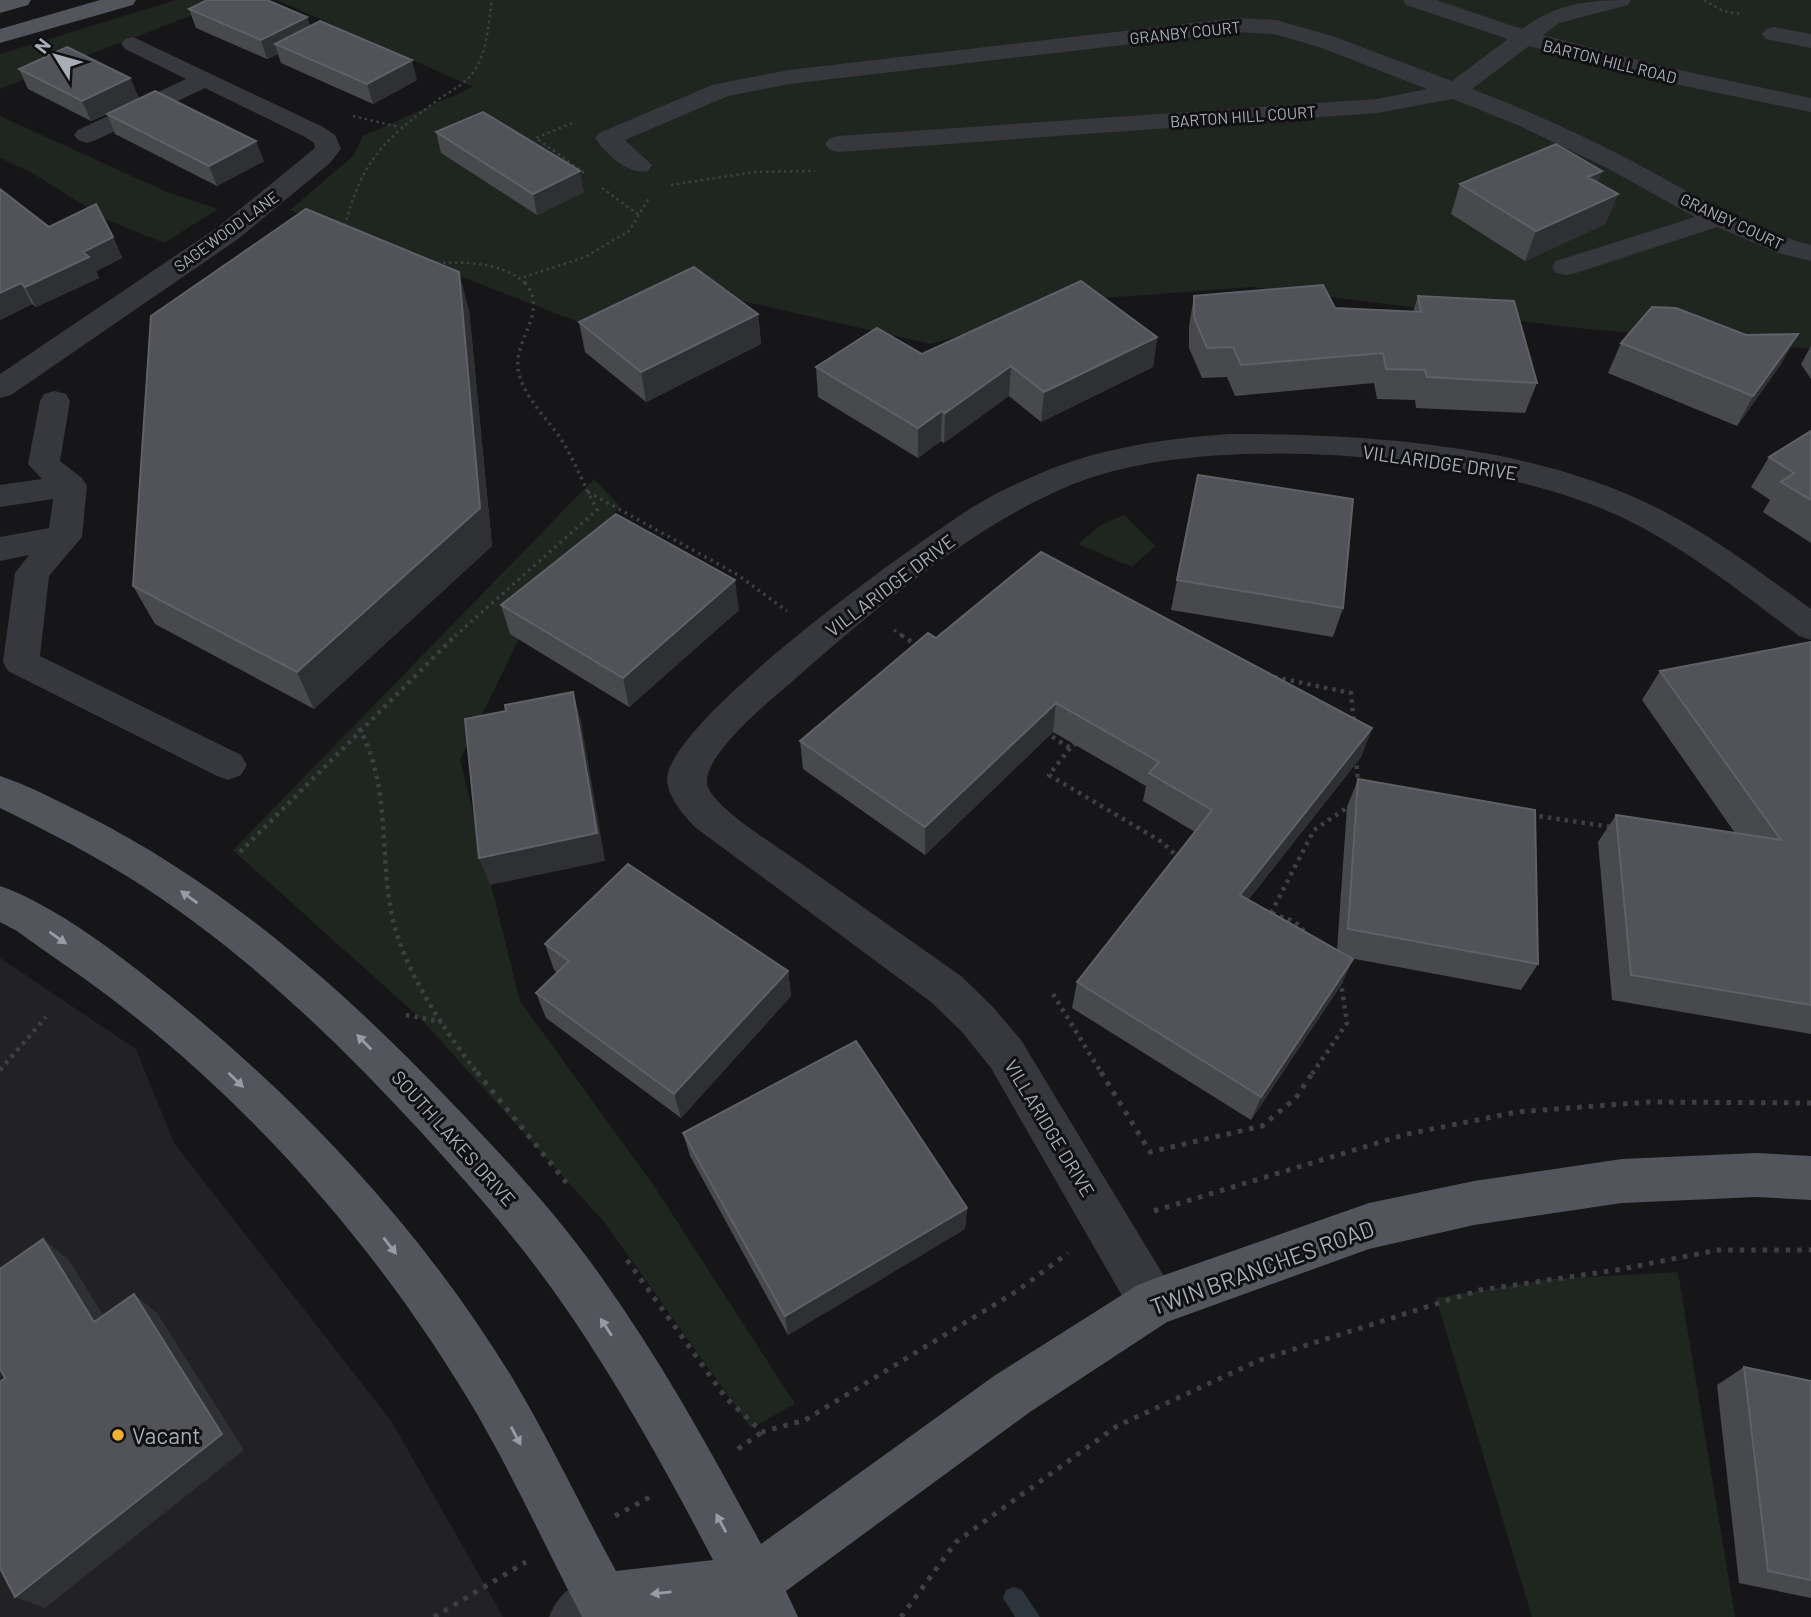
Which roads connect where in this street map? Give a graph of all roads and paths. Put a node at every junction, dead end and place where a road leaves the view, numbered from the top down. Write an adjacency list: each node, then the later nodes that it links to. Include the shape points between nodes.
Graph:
1 (20, 0): 6 (main road)
2 (492, 0): 16 (path, via 475,71)
3 (1414, 0): 9 (street, BARTON HILL ROAD)
4 (1619, 0): 9 (street, BARTON HILL COURT, via 1551,18)
5 (119, 1): 8 (main road)
6 (0, 6)
7 (1774, 34): 10 (street)
8 (0, 36)
9 (1525, 38): 13 (street, BARTON HILL COURT); 14 (street, BARTON HILL ROAD, via 1624,66)
10 (1811, 41)
11 (133, 44): 12 (street, SAGEWOOD LANE)
12 (205, 79): 17 (street); 30 (street, SAGEWOOD LANE, via 314,132 326,140 328,149 228,233)
13 (1454, 91): 18 (street, BARTON HILL COURT, via 1377,106); 19 (street, GRANBY COURT, via 1314,38 1276,27 1236,25 789,77 721,90 608,138); 24 (street, GRANBY COURT, via 1529,121)
14 (1811, 105)
15 (355, 116): 16 (path)
16 (400, 128): 25 (path, via 364,166 354,188 345,226)
17 (87, 135)
18 (838, 144): 20 (path, via 842,170 754,172)
19 (639, 165)
20 (669, 185)
21 (600, 186): 23 (path)
22 (653, 192): 23 (path)
23 (639, 215): 29 (path, via 629,231 585,257)
24 (1718, 218): 26 (street, GRANBY COURT); 28 (street)
25 (351, 238)
26 (1811, 253)
27 (427, 263): 29 (path, via 487,265)
28 (1566, 267)
29 (518, 279): 33 (path, via 528,286 534,302 518,350 520,377 562,440)
30 (0, 388)
31 (55, 401): 32 (street, via 44,464)
32 (71, 486): 34 (street); 35 (street)
33 (587, 491): 37 (path, via 738,575); 43 (path, via 597,510 472,617)
34 (0, 496)
35 (65, 537): 36 (street); 48 (street, via 32,573 21,662)
36 (0, 549)
37 (788, 613)
38 (886, 624): 40 (path)
39 (1811, 627): 67 (street, VILLARIDGE DRIVE, via 1675,531 1585,490 1463,462 1261,443 1111,460 1045,483 926,554 778,674 697,751 686,776 689,790 703,810 733,836 892,948 977,1019 1006,1054)
40 (920, 647)
41 (1270, 676): 44 (path, via 1351,693)
42 (1035, 725): 46 (path)
43 (359, 728): 54 (path); 66 (path, via 368,739 377,783 387,890 398,937 418,982 449,1033)
44 (1354, 734)
45 (1084, 738): 46 (path)
46 (1070, 748): 55 (path, via 1049,775 1162,842)
47 (1355, 748): 49 (path)
48 (228, 765)
49 (1358, 789)
50 (0, 791): 72 (main road, SOUTH LAKES DRIVE, one-way to 50, via 586,1296 502,1188 337,1014 160,876 80,829)
51 (1356, 796): 58 (path, via 1354,803 1314,830)
52 (1522, 813): 53 (path)
53 (1618, 828)
54 (240, 852)
55 (1187, 866)
56 (0, 903): 73 (main road, one-way to 73, via 31,919 127,986 204,1049 356,1202 420,1284 495,1396)
57 (1261, 908): 58 (path)
58 (1272, 913): 59 (path, via 1295,922)
59 (1313, 940)
60 (1337, 969): 61 (path, via 1347,1023 1296,1098 1262,1126 1150,1152)
61 (1053, 994)
62 (46, 1017): 63 (path)
63 (0, 1070)
64 (1811, 1103): 67 (path, via 1649,1102 1517,1112 1407,1134 1163,1207)
65 (1811, 1178): 70 (main road, TWIN BRANCHES ROAD, via 1756,1175 1622,1181 1474,1203 1369,1226)
66 (577, 1196)
67 (1111, 1232): 70 (street, VILLARIDGE DRIVE); 71 (path, via 1058,1258 1017,1291 805,1420)
68 (1811, 1250): 77 (path, via 1717,1250 1480,1290 1260,1360 1117,1426 956,1542)
69 (625, 1258): 71 (path, via 726,1398)
70 (1153, 1303): 74 (main road, TWIN BRANCHES ROAD, via 1012,1394)
71 (762, 1432): 72 (path)
72 (695, 1473): 73 (path); 74 (main road, SOUTH LAKES DRIVE, one-way to 72)
73 (570, 1539): 75 (main road); 76 (path)
74 (751, 1606): 75 (main road, one-way to 75)
75 (597, 1611)
76 (434, 1617)
77 (901, 1617)

